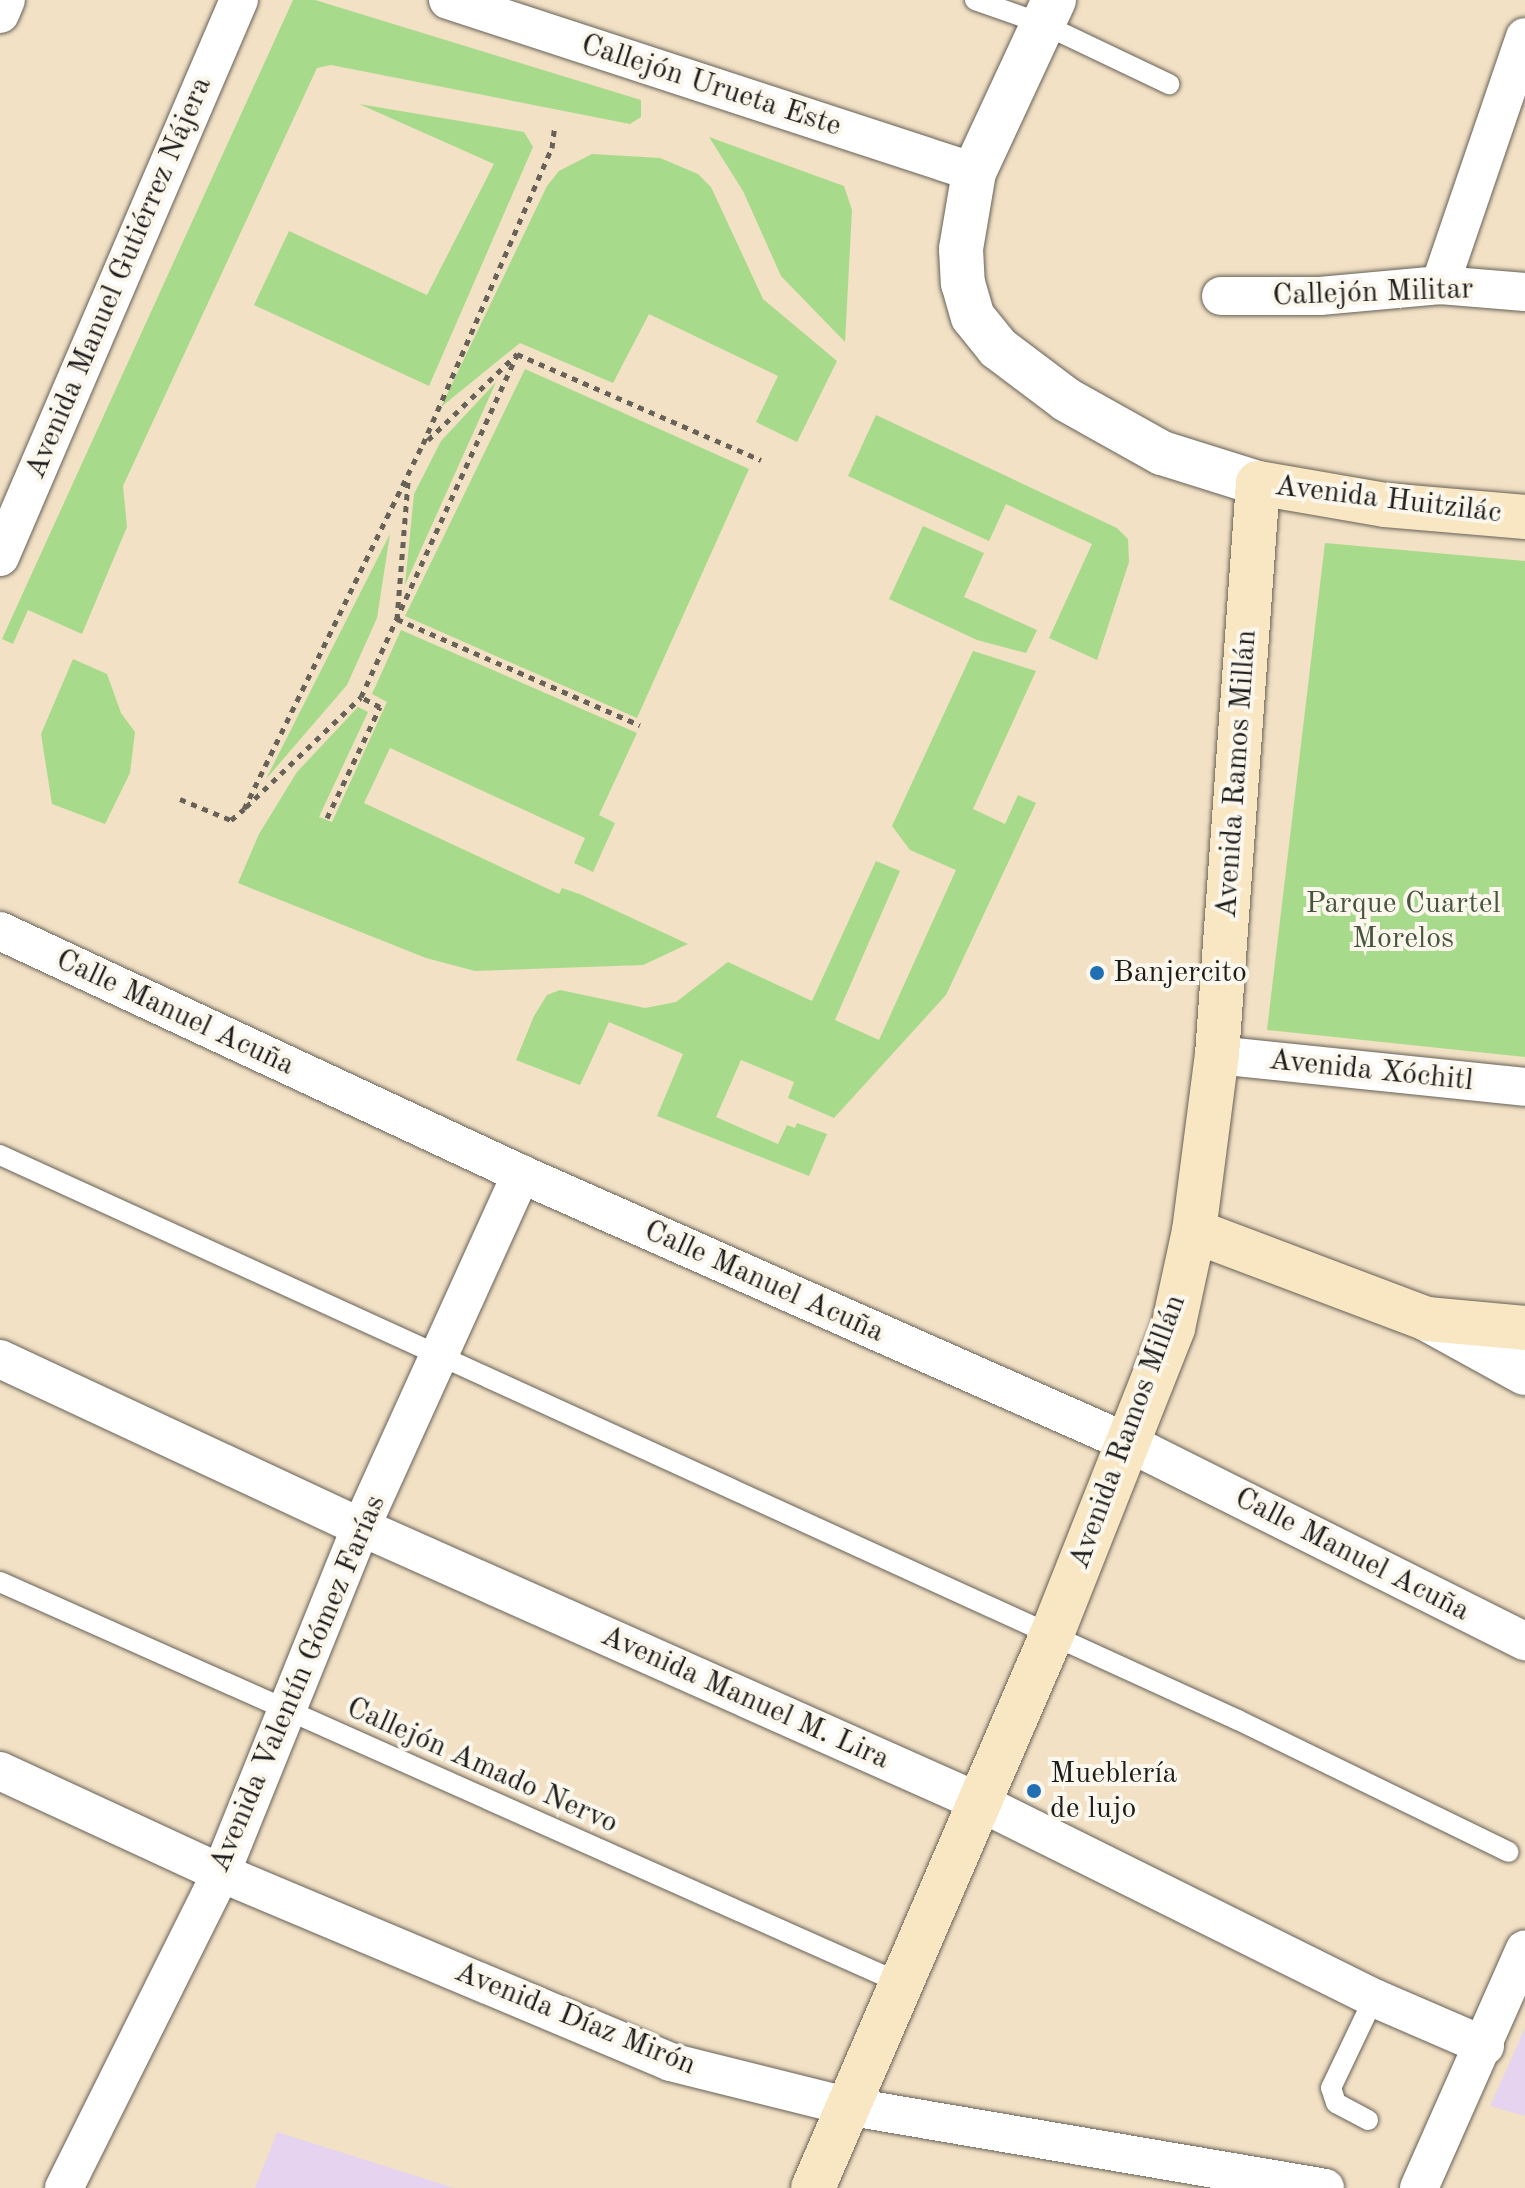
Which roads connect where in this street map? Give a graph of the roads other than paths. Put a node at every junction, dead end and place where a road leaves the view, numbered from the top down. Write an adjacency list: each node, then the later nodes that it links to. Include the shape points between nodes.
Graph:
1 (6, 0): 6 (street)
2 (239, 0): 15 (street, Avenida Manuel Gutiérrez Nájera)
3 (448, 0): 9 (street, Callejón Urueta Este)
4 (975, 0): 5 (lane)
5 (1048, 12): 8 (lane); 9 (street, Avenida Huitzilác)
6 (0, 14)
7 (1525, 37): 10 (street)
8 (1169, 84)
9 (974, 172): 13 (street, Avenida Huitzilác, via 961,249 963,283 973,317 998,348 1067,400 1162,453)
10 (1440, 285): 11 (street, Callejón Militar); 12 (street, Callejón Militar, via 1320,296)
11 (1525, 292)
12 (1221, 296)
13 (1258, 483): 14 (main road, Avenida Huitzilác, via 1385,505); 17 (main road, Avenida Ramos Millán)
14 (1525, 517)
15 (0, 557)
16 (0, 931): 20 (street, Calle Manuel Acuña)
17 (1217, 1055): 18 (street, Avenida Xóchitl); 21 (main road, Avenida Ramos Millán)
18 (1525, 1087)
19 (0, 1155): 24 (lane)
20 (521, 1174): 24 (street, Avenida Valentín Gómez Farías); 27 (street, Calle Manuel Acuña)
21 (1194, 1231): 22 (main road); 27 (main road, Avenida Ramos Millán, via 1173,1328)
22 (1427, 1319): 23 (main road); 26 (street)
23 (1525, 1328)
24 (442, 1353): 28 (street, Avenida Valentín Gómez Farías); 30 (lane)
25 (0, 1359): 28 (street, Avenida Manuel M. Lira)
26 (1525, 1373)
27 (1131, 1444): 30 (main road, Avenida Ramos Millán); 31 (street, Calle Manuel Acuña)
28 (361, 1527): 32 (street, Avenida Valentín Gómez Farías); 34 (street, Avenida Manuel M. Lira)
29 (0, 1582): 32 (lane, Callejón Amado Nervo)
30 (1052, 1634): 34 (main road, Avenida Ramos Millán); 35 (lane)
31 (1525, 1641)
32 (284, 1712): 36 (street, Avenida Valentín Gómez Farías); 38 (lane, Callejón Amado Nervo)
33 (0, 1771): 36 (street, Avenida Díaz Mirón)
34 (979, 1802): 38 (main road, Avenida Ramos Millán); 39 (street, Avenida Manuel M. Lira)
35 (1509, 1852)
36 (221, 1873): 41 (street, Avenida Díaz Mirón, via 670,2062); 43 (street, Avenida Valentín Gómez Farías)
37 (1525, 1949): 40 (street)
38 (898, 1982): 41 (main road, Avenida Ramos Millán)
39 (1374, 1998): 40 (street, Avenida Manuel M. Lira); 42 (lane, via 1331,2088 1336,2103)
40 (1485, 2046): 46 (street)
41 (846, 2106): 44 (main road, Avenida Ramos Millán); 45 (street, Avenida Díaz Mirón)
42 (1368, 2120)
43 (64, 2188)
44 (813, 2188)
45 (1325, 2188)
46 (1419, 2188)

